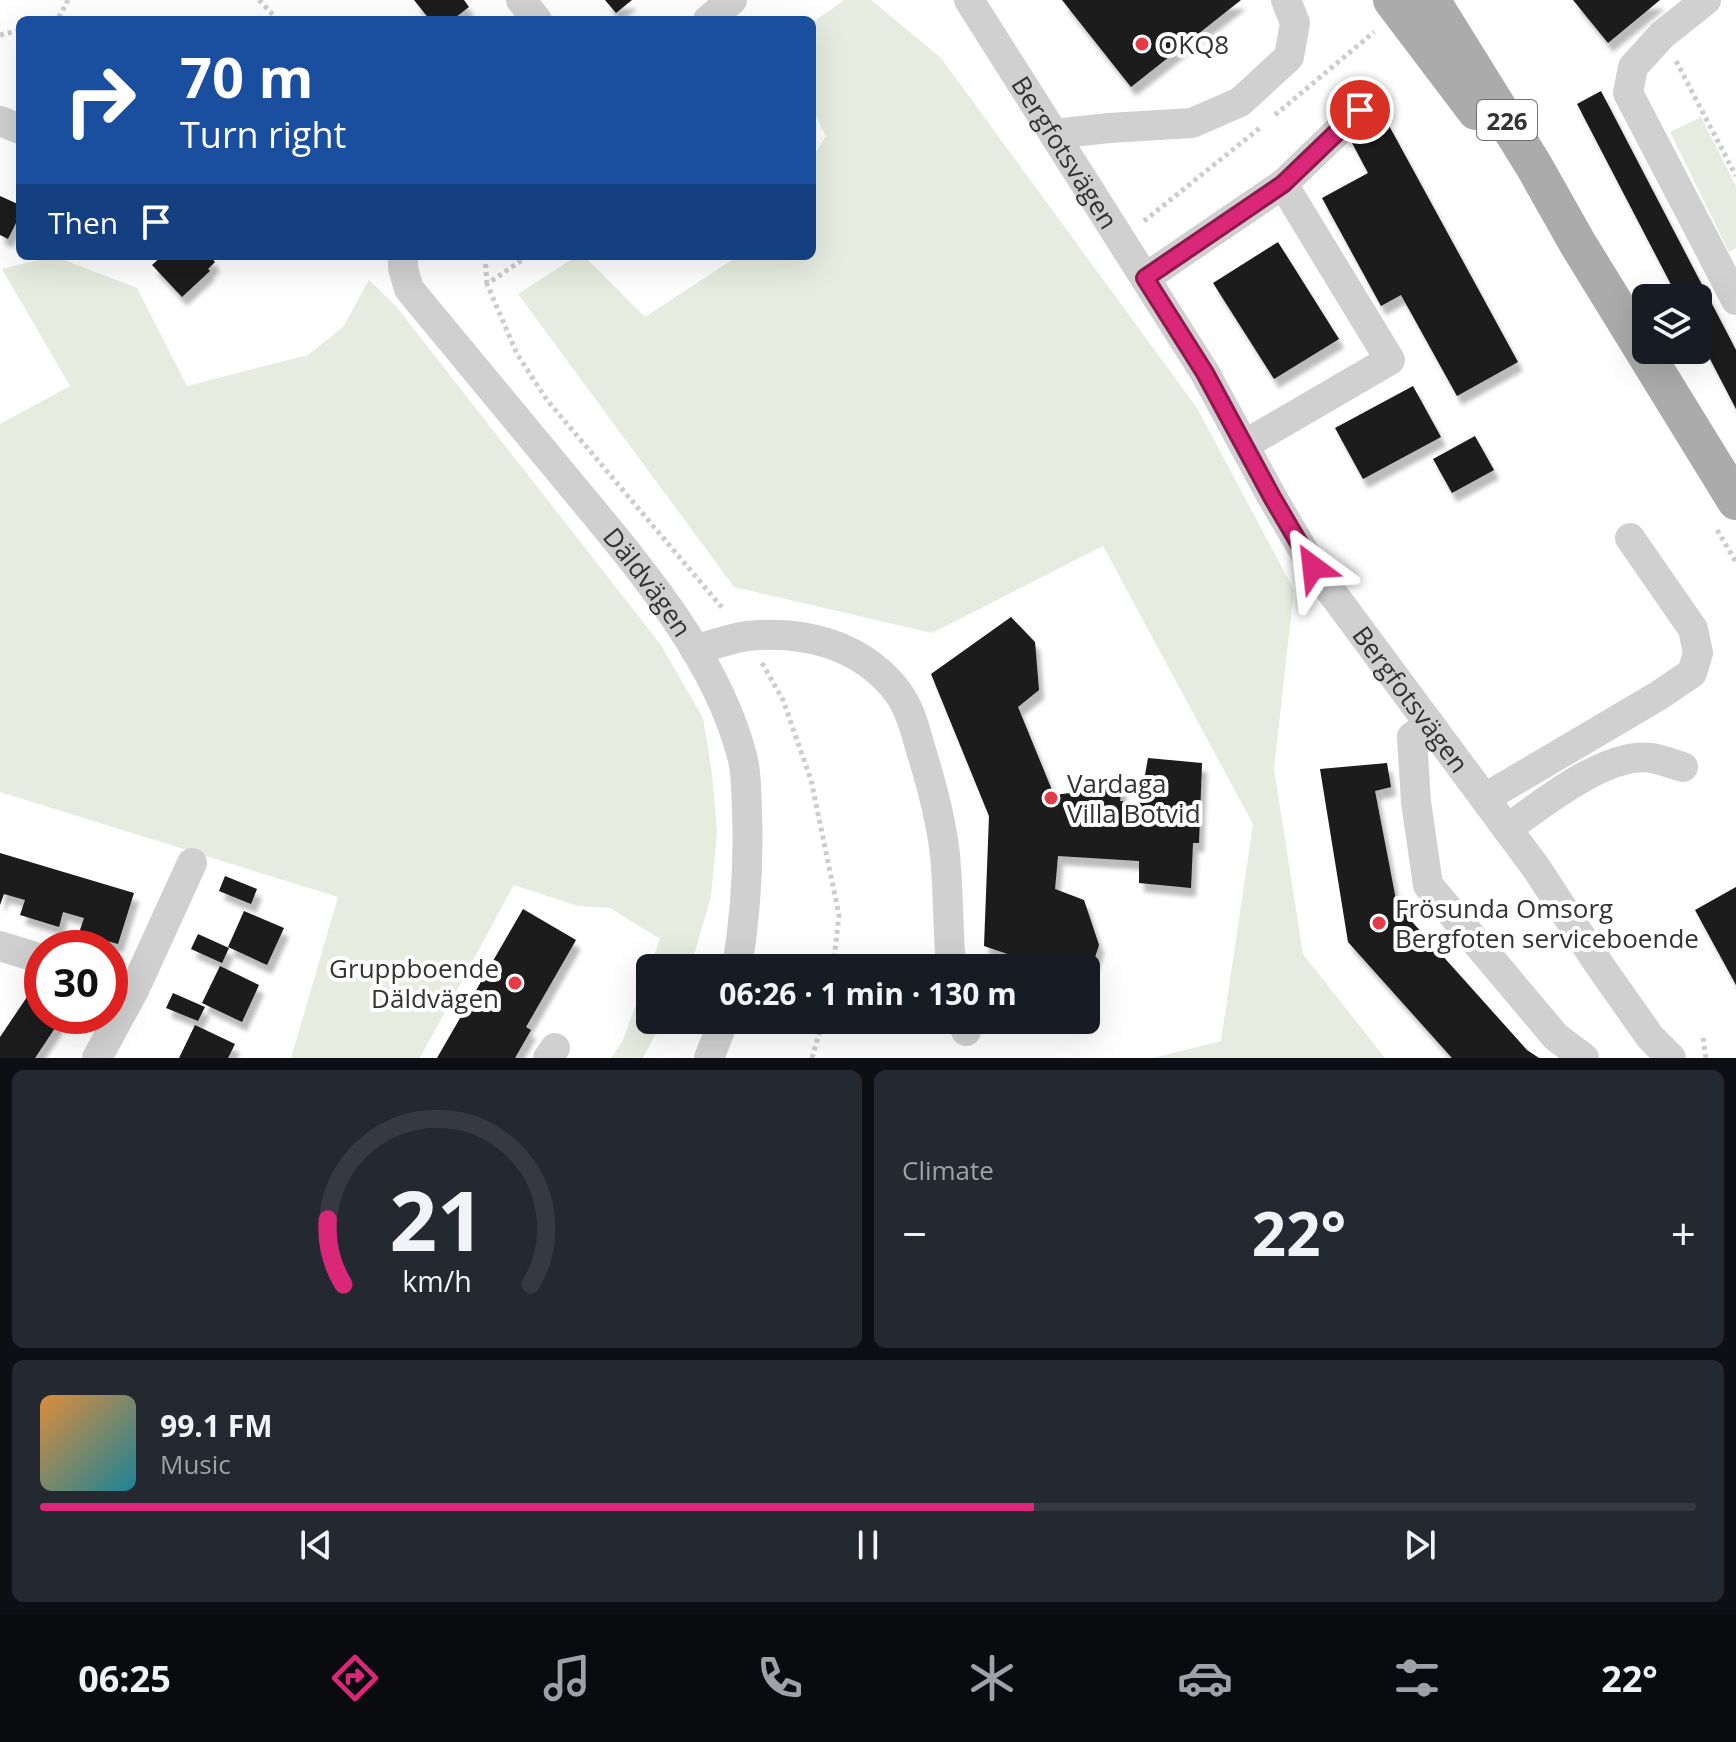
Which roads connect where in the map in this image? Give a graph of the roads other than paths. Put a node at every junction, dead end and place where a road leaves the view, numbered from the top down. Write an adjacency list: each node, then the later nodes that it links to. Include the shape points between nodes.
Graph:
1 (521, 0): 8 (street)
2 (732, 0): 9 (street)
3 (969, 0): 11 (street, Bergfotsvägen)
4 (1286, 0): 11 (street, via 1295,23 1289,57 1240,102 1192,123)
5 (1431, 0): 13 (main road, 226)
6 (1706, 0): 16 (street, via 1633,67 1628,93)
7 (1383, 15): 13 (main road)
8 (534, 16)
9 (713, 16)
10 (1360, 110): 12 (street)
11 (1054, 134): 15 (street, Bergfotsvägen)
12 (1283, 184): 15 (street); 17 (street, via 1390,360)
13 (1578, 244): 18 (main road, 226)
14 (403, 260): 20 (street, Däldvägen, via 409,289 652,586)
15 (1145, 278): 17 (street, Bergfotsvägen)
16 (1736, 300)
17 (1244, 445): 21 (street, Bergfotsvägen, via 1313,567)
18 (1736, 501)
19 (1630, 538): 23 (street, via 1693,629 1698,653 1692,673)
20 (695, 650): 28 (street, Däldvägen, via 718,692 743,759 748,854); 29 (street, via 746,636 814,638 869,663 894,686 909,711 937,810)
21 (1430, 724): 23 (street, Bergfotsvägen); 35 (street, via 1412,737 1428,885 1556,1037)
22 (1683, 767): 24 (street, via 1650,757 1615,762 1568,786)
23 (1485, 798): 24 (street, Bergfotsvägen)
24 (1507, 829): 36 (street, Bergfotsvägen, via 1650,1037)
25 (192, 863): 30 (street)
26 (0, 946): 27 (street)
27 (24, 953)
28 (739, 954)
29 (950, 954)
30 (128, 975)
31 (105, 1034): 33 (street)
32 (718, 1034): 34 (street)
33 (97, 1058)
34 (709, 1058)
35 (1584, 1058)
36 (1671, 1058)

